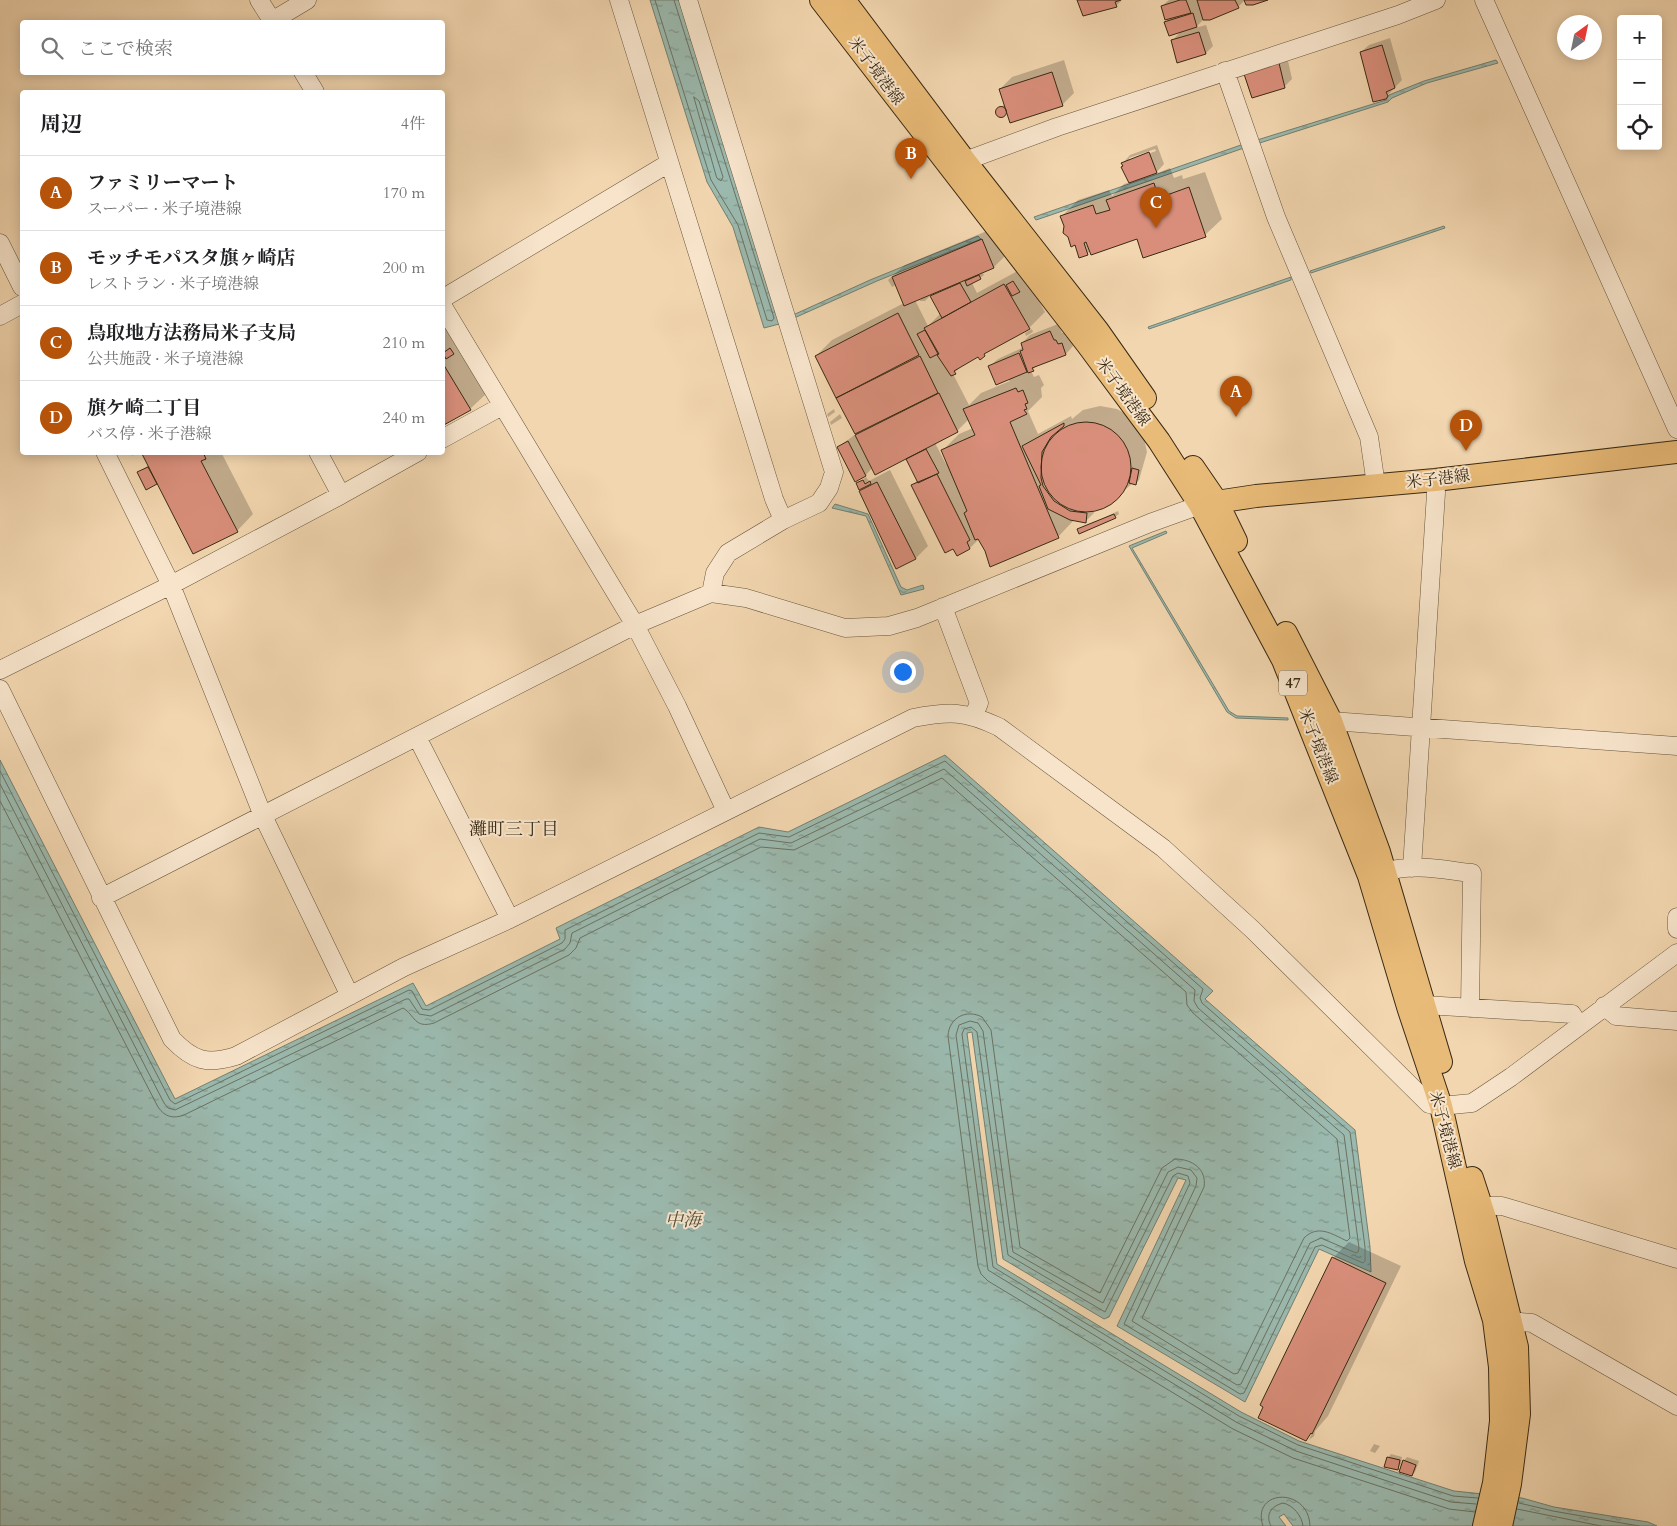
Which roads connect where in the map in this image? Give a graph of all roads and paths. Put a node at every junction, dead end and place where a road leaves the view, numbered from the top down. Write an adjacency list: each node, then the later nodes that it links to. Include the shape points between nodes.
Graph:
1 (259, 0): 9 (street)
2 (307, 0): 10 (street)
3 (619, 0): 14 (street)
4 (688, 0): 33 (street, via 834,472 820,503)
5 (821, 0): 15 (main road, 米子境港線 / 47)
6 (844, 0): 15 (main road, 米子境港線 / 47)
7 (1436, 0): 11 (street)
8 (1484, 0): 23 (street)
9 (271, 20)
10 (275, 20)
11 (1225, 71): 15 (street); 30 (street, via 1276,217 1369,437)
12 (305, 75): 13 (street)
13 (314, 90)
14 (669, 163): 18 (street); 33 (street)
15 (957, 164): 32 (main road, 米子境港線 / 47, via 1103,366)
16 (0, 243): 17 (street)
17 (20, 283)
18 (445, 297)
19 (20, 305): 21 (street)
20 (445, 310): 22 (street)
21 (0, 316)
22 (502, 406): 24 (street); 37 (street)
23 (1677, 429)
24 (445, 437)
25 (1677, 452): 29 (main road, 米子港線)
26 (106, 455): 34 (street)
27 (320, 455): 31 (street)
28 (412, 455): 31 (street)
29 (1435, 480): 30 (main road, 米子港線); 42 (street)
30 (1376, 485): 32 (main road, 米子港線)
31 (341, 494): 34 (street)
32 (1208, 504): 36 (street, via 1150,523); 41 (main road, 米子境港線 / 47); 60 (main road, 米子境港線 / 47, via 1311,727 1369,876 1409,1010)
33 (783, 520): 35 (street, via 728,553 715,573)
34 (171, 585): 38 (street); 46 (street)
35 (711, 593): 36 (street, via 746,598 845,628 889,626); 37 (street)
36 (942, 607): 40 (street, via 979,704)
37 (635, 625): 43 (street); 45 (street)
38 (0, 670)
39 (0, 688): 49 (street)
40 (974, 715): 45 (street, via 943,712 914,718); 60 (street, via 999,726 1163,848 1253,930 1429,1104)
41 (1331, 721): 42 (street); 48 (main road, 米子境港線 / 47)
42 (1421, 728): 44 (street); 47 (street)
43 (417, 737): 46 (street); 50 (street)
44 (1677, 746)
45 (726, 811): 50 (street)
46 (263, 816): 49 (street); 54 (street)
47 (1412, 868): 48 (street); 57 (street, via 1472,873)
48 (1385, 872): 55 (main road, 米子境港線 / 47)
49 (101, 898): 54 (street, via 172,1040 190,1056 209,1061 236,1056)
50 (510, 918): 54 (street)
51 (1677, 918): 52 (street)
52 (1677, 929)
53 (1677, 953): 56 (street)
54 (350, 996)
55 (1425, 1005): 57 (street); 60 (main road, 米子境港線 / 47)
56 (1604, 1006): 58 (street, via 1616,1016); 59 (street)
57 (1470, 1008): 59 (street, via 1572,1014)
58 (1677, 1020)
59 (1579, 1025): 60 (street, via 1472,1103)
60 (1447, 1106): 61 (main road, 米子境港線 / 47)
61 (1472, 1206): 62 (street, via 1502,1206); 63 (main road, 米子境港線 / 47, via 1476,1261)
62 (1677, 1259)
63 (1501, 1320): 64 (street, via 1532,1323); 65 (main road, 米子境港線 / 47)
64 (1677, 1406)
65 (1502, 1483): 66 (main road, 米子境港線 / 47); 67 (main road, 米子境港線 / 47)
66 (1484, 1526)
67 (1501, 1526)

